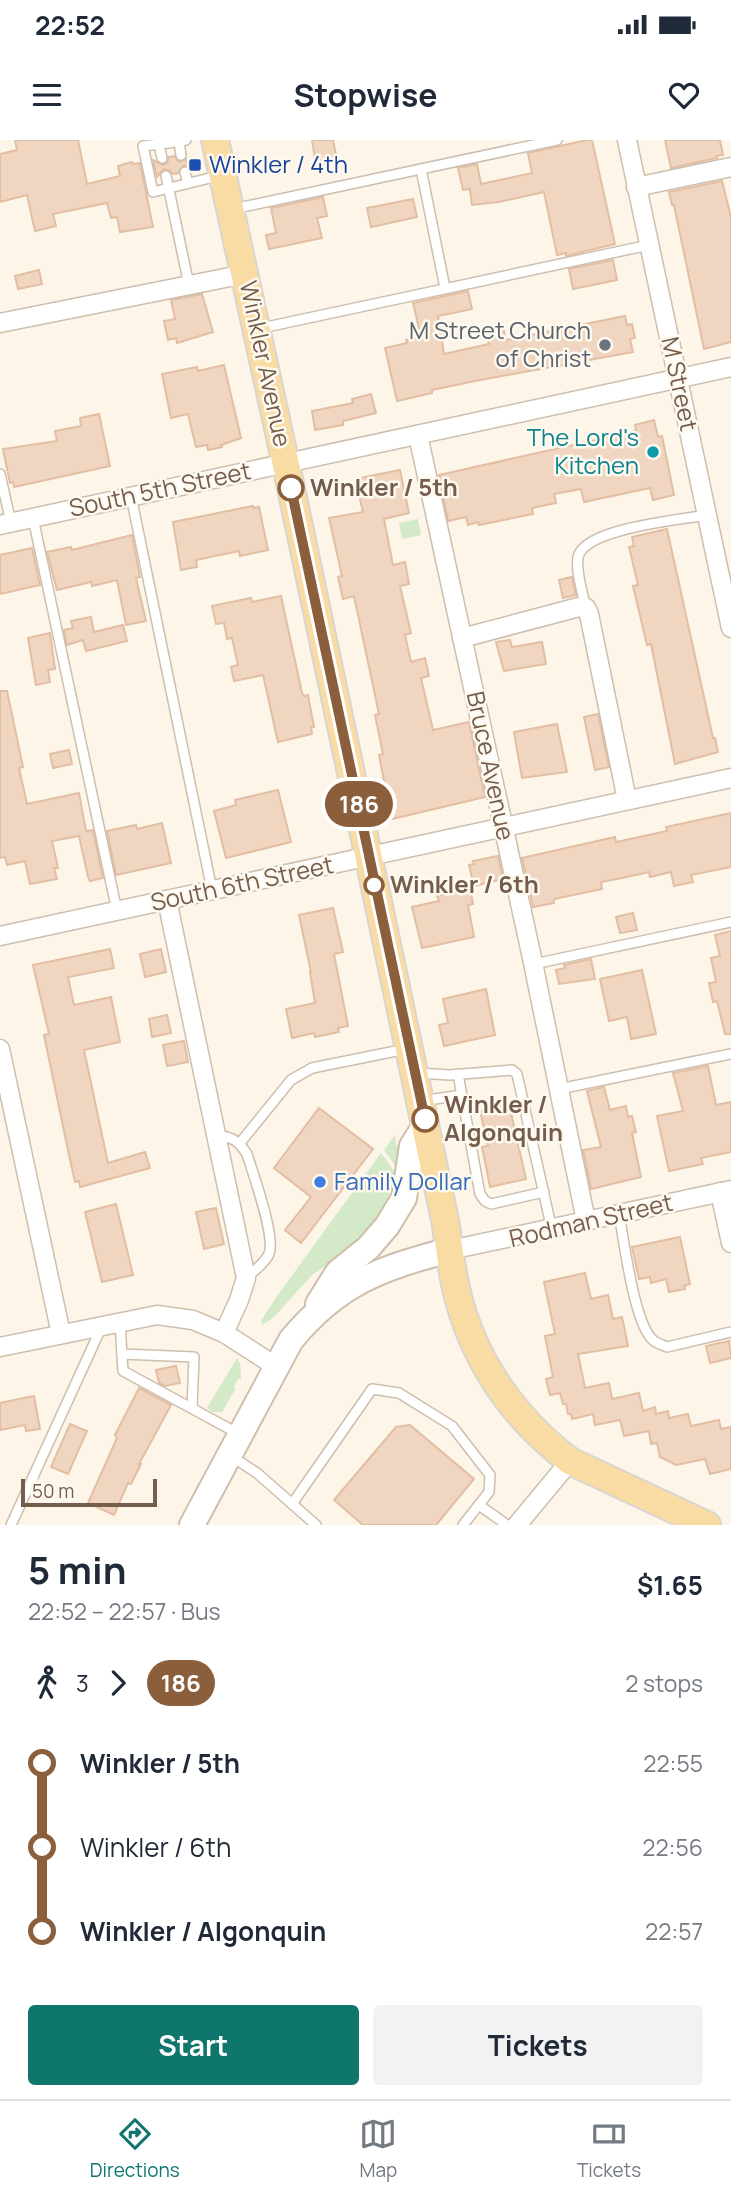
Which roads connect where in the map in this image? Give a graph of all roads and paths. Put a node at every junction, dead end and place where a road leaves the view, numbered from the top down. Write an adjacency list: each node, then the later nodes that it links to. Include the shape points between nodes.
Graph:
1 (215, 140): 11 (main road, Winkler Avenue)
2 (557, 140): 9 (lane)
3 (627, 140): 14 (street, M Street)
4 (183, 141): 5 (lane); 6 (lane)
5 (165, 143): 7 (lane); 15 (lane, via 143,146 153,192)
6 (181, 155)
7 (162, 158)
8 (731, 167): 14 (street)
9 (421, 169): 16 (lane); 20 (lane)
10 (185, 172): 13 (lane)
11 (223, 175): 13 (lane); 16 (main road, Winkler Avenue)
12 (166, 176): 15 (lane)
13 (188, 183): 15 (lane)
14 (636, 187): 17 (street, M Street)
15 (168, 188): 19 (lane)
16 (231, 209): 18 (main road, Winkler Avenue)
17 (649, 245): 20 (lane); 24 (street, M Street)
18 (245, 274): 19 (street); 22 (main road, Winkler Avenue)
19 (189, 285): 21 (street)
20 (445, 288): 22 (lane)
21 (0, 323)
22 (257, 329): 26 (main road, Winkler Avenue)
23 (731, 367): 24 (street, South 5th Street)
24 (678, 379): 25 (street, South 5th Street); 29 (street, M Street)
25 (418, 435): 26 (street, South 5th Street); 35 (street, Bruce Avenue)
26 (286, 464): 28 (street, South 5th Street); 39 (main road, Winkler Avenue)
27 (0, 474): 31 (lane)
28 (131, 496): 30 (street, South 5th Street); 40 (lane)
29 (707, 515): 32 (street, M Street); 33 (lane, via 626,529 586,544 577,564)
30 (33, 518): 31 (street, South 5th Street); 42 (lane)
31 (5, 524)
32 (725, 575): 34 (street, M Street)
33 (586, 608): 35 (street); 37 (street)
34 (731, 628)
35 (462, 638): 38 (street, Bruce Avenue)
36 (731, 778): 37 (street, South 6th Street)
37 (627, 800): 38 (street, South 6th Street)
38 (503, 827): 39 (street, South 6th Street); 45 (street, Bruce Avenue)
39 (369, 856): 40 (street, South 6th Street); 48 (main road, Winkler Avenue)
40 (212, 890): 41 (street, South 6th Street)
41 (167, 900): 42 (street, South 6th Street); 53 (street)
42 (117, 911): 44 (street, South 6th Street)
43 (731, 922): 45 (lane)
44 (0, 936)
45 (534, 964): 50 (street, Bruce Avenue)
46 (0, 1049): 66 (street)
47 (731, 1054): 50 (lane)
48 (411, 1060): 49 (lane, via 439,1075); 52 (main road, Winkler Avenue); 54 (lane, via 312,1068 291,1080)
49 (458, 1074): 51 (lane); 56 (lane, via 512,1070 517,1074)
50 (559, 1089): 58 (street, Bruce Avenue)
51 (462, 1096): 52 (lane); 56 (lane, via 485,1201 491,1204)
52 (423, 1113): 61 (main road, Winkler Avenue); 64 (main road, via 412,1146 404,1198 368,1248 338,1272)
53 (216, 1136): 54 (lane, via 232,1137); 62 (street)
54 (240, 1143): 62 (lane, via 270,1233 270,1252)
55 (725, 1191): 57 (street, Rodman Street); 60 (street)
56 (544, 1192): 59 (lane)
57 (619, 1214): 58 (street, Rodman Street); 65 (lane, via 636,1304 653,1340 667,1347)
58 (586, 1221): 59 (street, Rodman Street)
59 (552, 1230): 61 (street, Rodman Street)
60 (731, 1243)
61 (450, 1250): 64 (main road, via 369,1276); 73 (main road, Winkler Avenue, via 463,1311 487,1369 527,1423)
62 (246, 1278): 67 (street)
63 (111, 1324): 66 (street); 67 (street, via 157,1315 193,1320); 69 (lane); 76 (lane)
64 (303, 1326): 70 (main road)
65 (731, 1332)
66 (61, 1334): 68 (street)
67 (224, 1334): 70 (street)
68 (0, 1347)
69 (122, 1354): 71 (lane, via 124,1371); 71 (lane, via 194,1357)
70 (276, 1367): 72 (main road)
71 (192, 1408): 72 (lane)
72 (234, 1444): 74 (lane, via 257,1474); 77 (main road)
73 (570, 1461): 81 (street); 82 (main road, Winkler Avenue)
74 (292, 1504): 75 (lane, via 372,1389 400,1393 452,1426 490,1475 489,1492); 78 (lane)
75 (479, 1505): 79 (lane); 80 (lane)
76 (11, 1525)
77 (191, 1525)
78 (316, 1525)
79 (463, 1525)
80 (507, 1525)
81 (517, 1525)
82 (706, 1525)

